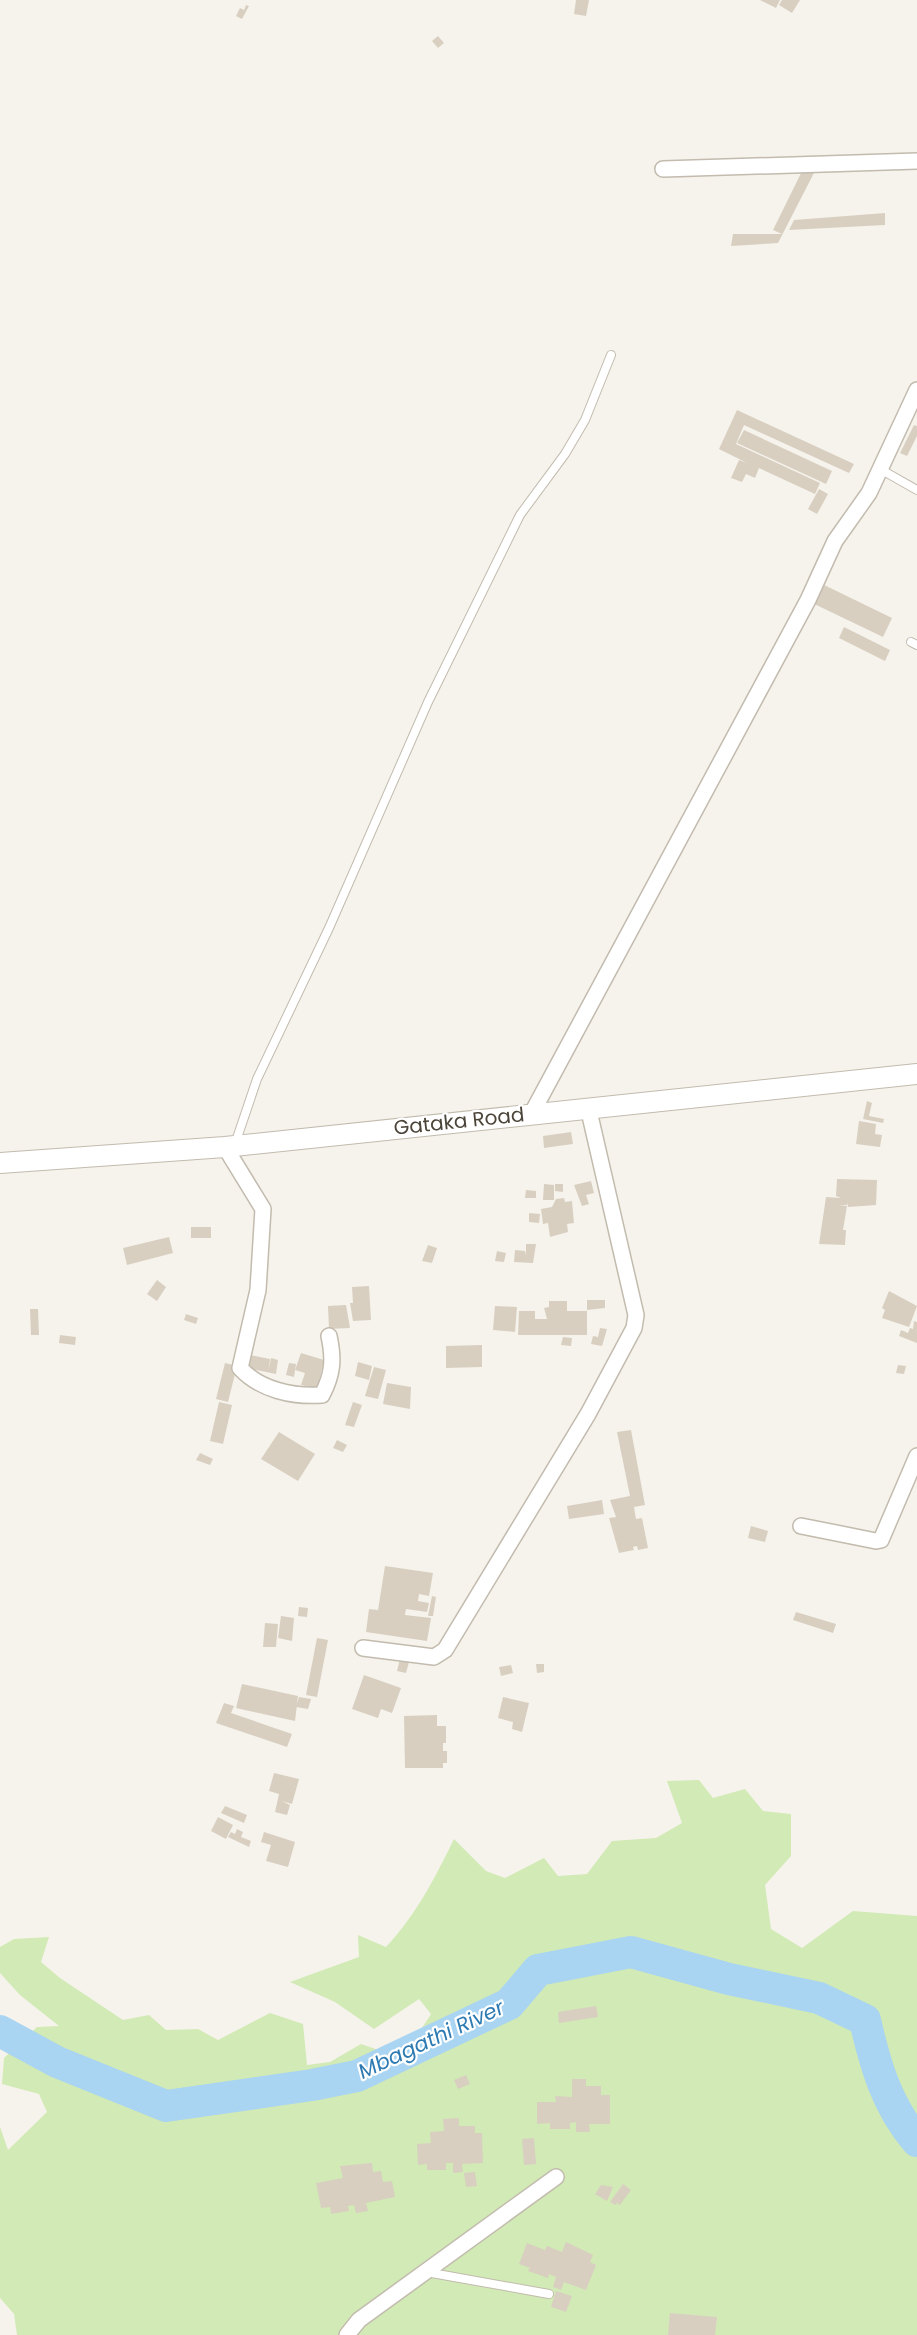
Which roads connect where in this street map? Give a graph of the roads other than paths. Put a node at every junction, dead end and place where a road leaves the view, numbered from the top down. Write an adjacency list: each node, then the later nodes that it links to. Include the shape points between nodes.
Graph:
1 (917, 161): 2 (street)
2 (663, 169)
3 (611, 355): 10 (lane, via 585,420 520,515 429,702)
4 (917, 390): 5 (street)
5 (880, 469): 6 (lane); 9 (street, via 869,493 835,541 802,611)
6 (917, 490)
7 (917, 1074): 8 (street, Gataka Road)
8 (588, 1107): 9 (street, Gataka Road); 15 (street, via 636,1315 634,1328 588,1414 445,1650 434,1657)
9 (532, 1113): 10 (street, Gataka Road)
10 (230, 1146): 11 (street, Gataka Road); 12 (street, via 263,1209 258,1290 240,1368 260,1384 303,1396 322,1395 334,1360)
11 (0, 1163)
12 (329, 1336)
13 (917, 1456): 14 (street, via 881,1540)
14 (801, 1526)
15 (363, 1648)
16 (556, 2177): 17 (street)
17 (425, 2272): 18 (lane); 19 (street, via 359,2320)
18 (549, 2294)
19 (346, 2335)

